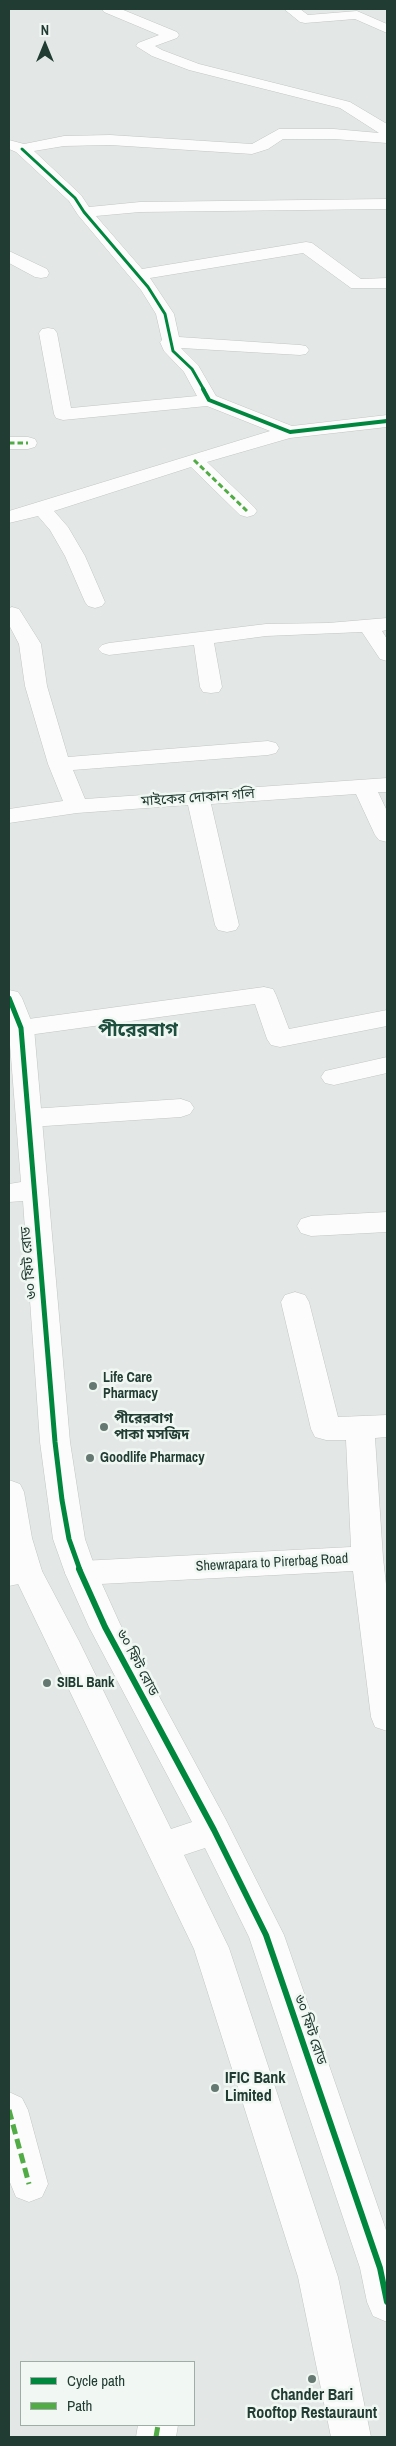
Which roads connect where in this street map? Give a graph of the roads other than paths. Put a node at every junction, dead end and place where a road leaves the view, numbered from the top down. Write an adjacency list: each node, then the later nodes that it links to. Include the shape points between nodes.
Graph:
1 (109, 9): 4 (street, via 172,35 143,46 157,53 194,67 345,105)
2 (291, 9): 3 (street, via 305,20 357,15)
3 (387, 29)
4 (387, 131)
5 (387, 138): 6 (street, via 279,134 263,146 252,149 92,140)
6 (15, 146): 8 (street, via 69,191)
7 (387, 204): 8 (street, via 148,207)
8 (84, 212): 11 (street)
9 (12, 260): 10 (street)
10 (41, 273)
11 (139, 275): 12 (street, via 306,247 356,284); 14 (street, via 165,314)
12 (387, 283)
13 (48, 333): 16 (street, via 63,414)
14 (170, 342): 15 (street); 16 (street, via 172,351 192,369)
15 (300, 350)
16 (210, 400): 18 (street)
17 (382, 421): 18 (street); 19 (street)
18 (290, 432): 22 (street)
19 (387, 439)
20 (9, 443): 21 (street)
21 (28, 443)
22 (194, 460): 23 (street); 24 (street)
23 (42, 509): 25 (street); 26 (street, via 58,527 75,556)
24 (247, 510)
25 (9, 517)
26 (95, 602)
27 (12, 613): 34 (street, via 30,644 36,686)
28 (378, 625): 29 (street, via 266,630); 31 (street)
29 (203, 638): 30 (street); 32 (street)
30 (109, 649)
31 (387, 655)
32 (212, 687)
33 (268, 748): 34 (street)
34 (59, 764): 37 (street)
35 (376, 786): 36 (street, মাইকের দোকান গলি); 39 (street)
36 (198, 798): 37 (street, মাইকের দোকান গলি); 40 (street)
37 (77, 806): 38 (street, মাইকের দোকান গলি)
38 (9, 816)
39 (387, 834)
40 (227, 925)
41 (9, 998): 43 (street, ৬০ ফিট রোড)
42 (387, 1018): 43 (street, via 280,1039 264,995)
43 (21, 1028): 47 (street, ৬০ ফিট রোড)
44 (387, 1065): 45 (street)
45 (334, 1077)
46 (181, 1108): 47 (street)
47 (30, 1118): 48 (street, ৬০ ফিট রোড)
48 (22, 1192): 56 (street, ৬০ ফিট রোড, via 62,1500 69,1539)
49 (387, 1222): 50 (street)
50 (311, 1226)
51 (295, 1302): 52 (street, via 326,1429)
52 (374, 1427): 54 (street, Shewrapara to Pirerbag Road)
53 (9, 1492): 55 (street, via 17,1538)
54 (367, 1558): 56 (street, Shewrapara to Pirerbag Road); 57 (street)
55 (18, 1572): 59 (street, via 63,1641)
56 (81, 1573): 58 (street, ৬০ ফিট রোড, via 105,1627)
57 (387, 1717)
58 (214, 1830): 59 (street); 62 (street, ৬০ ফিট রোড, via 266,1935 380,2268)
59 (162, 1847): 63 (street, via 211,1948 318,2277)
60 (9, 2110): 61 (street)
61 (29, 2184)
62 (387, 2302)
63 (351, 2437)

